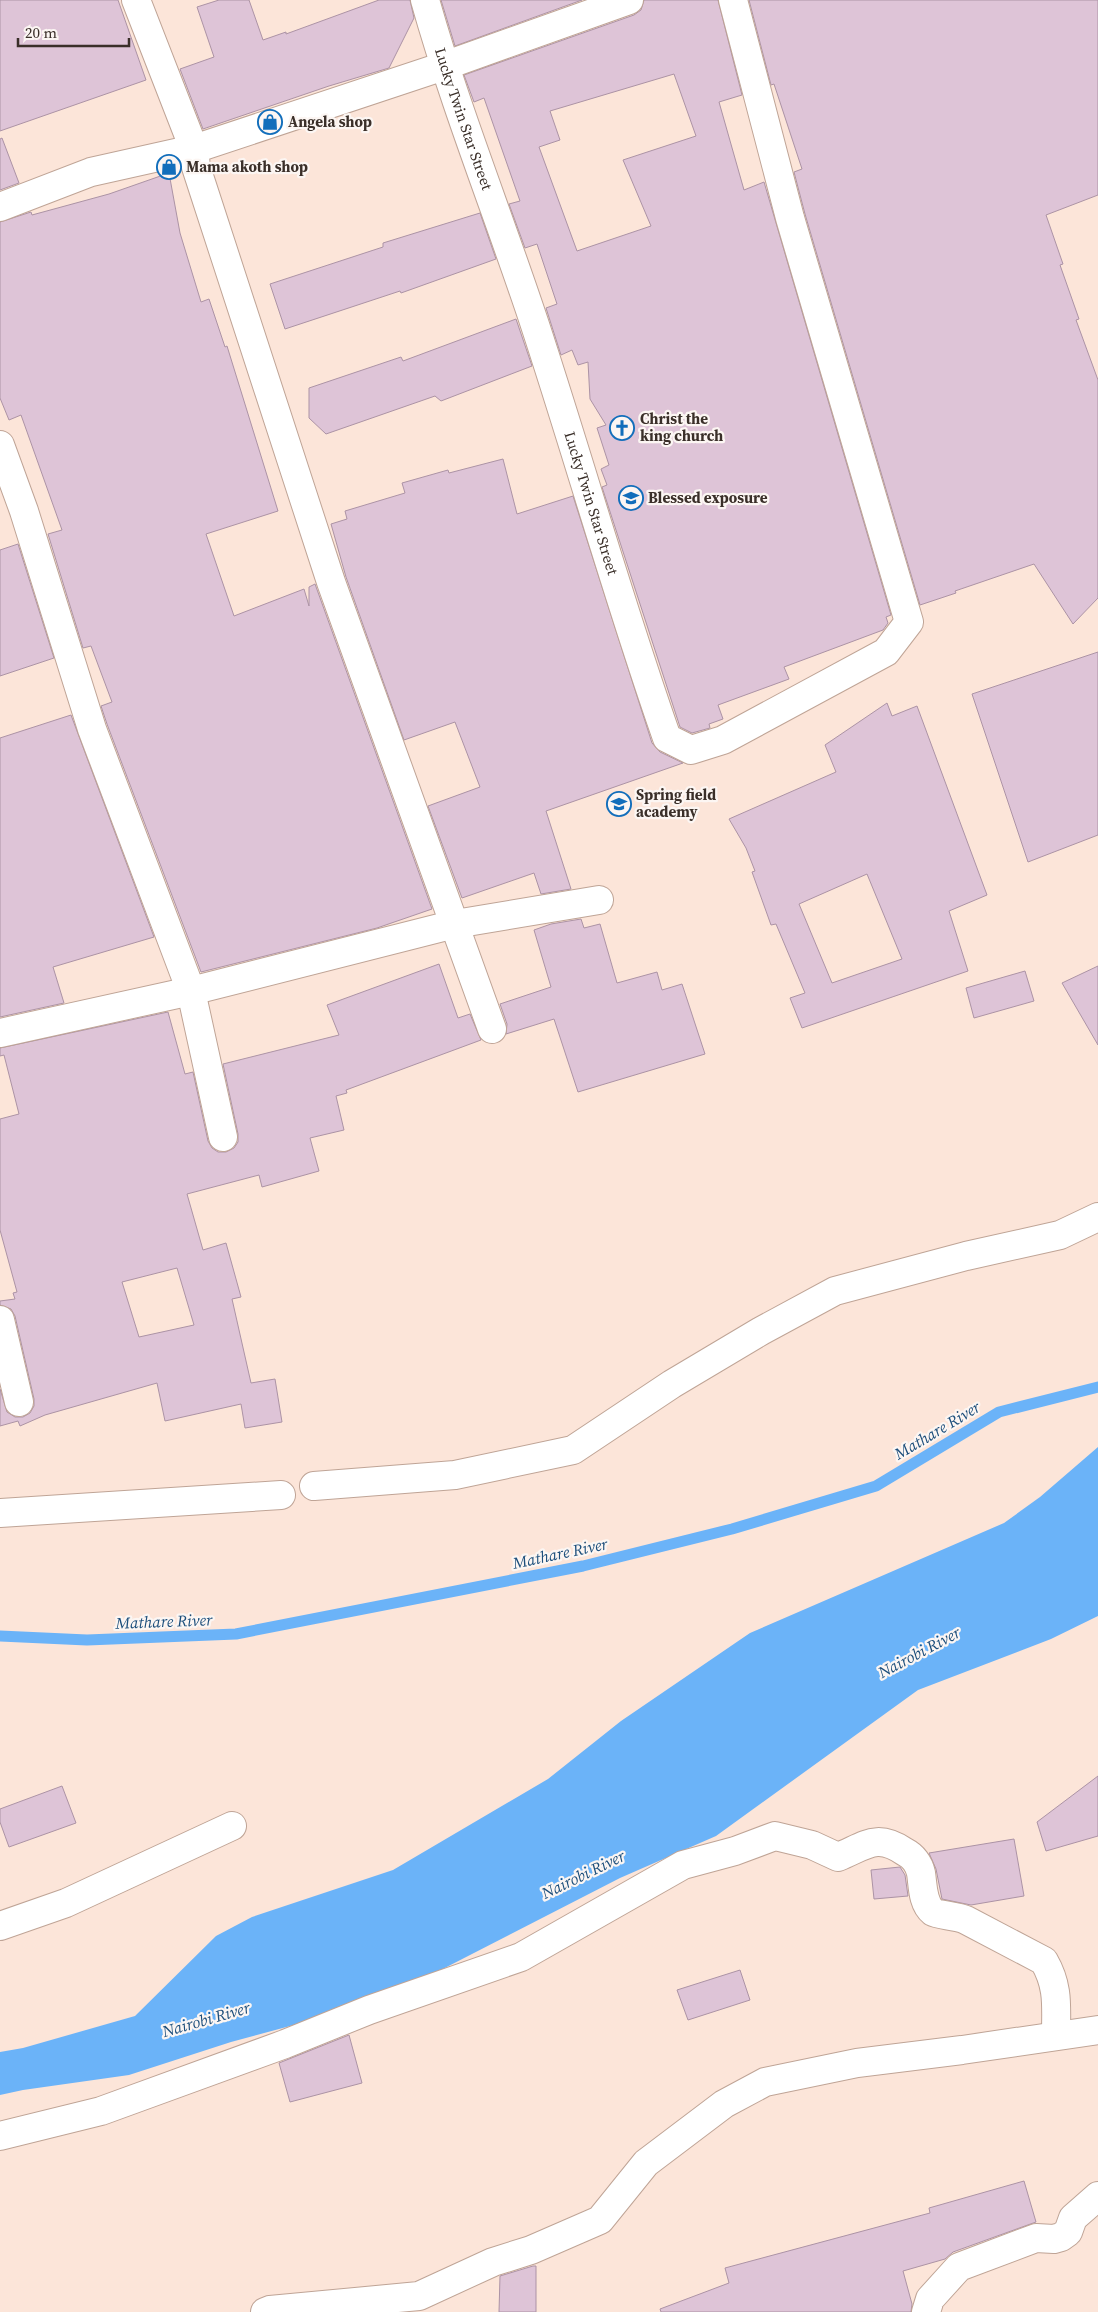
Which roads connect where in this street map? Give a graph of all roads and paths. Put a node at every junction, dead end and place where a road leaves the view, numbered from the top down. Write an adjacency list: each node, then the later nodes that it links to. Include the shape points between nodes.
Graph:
1 (136, 0): 6 (street)
2 (425, 0): 5 (street, Lucky Twin Star Street)
3 (629, 0): 5 (street)
4 (733, 0): 5 (street, Lucky Twin Star Street, via 790,218 909,622 886,652 723,740 691,750 667,738 510,248)
5 (444, 66): 6 (street)
6 (194, 149): 7 (street, via 91,172); 10 (street, via 196,167 331,582)
7 (0, 207)
8 (0, 445): 11 (street, via 92,729)
9 (599, 900): 10 (street)
10 (455, 924): 11 (street); 12 (street)
11 (191, 991): 13 (street); 14 (street)
12 (492, 1029)
13 (0, 1033)
14 (223, 1137)
15 (1098, 1217): 18 (street, via 1060,1235 835,1291 680,1379 573,1450 456,1475)
16 (0, 1320): 17 (street)
17 (19, 1402)
18 (314, 1486)
19 (282, 1495): 20 (street)
20 (0, 1513)
21 (232, 1826): 22 (street, via 66,1903)
22 (0, 1926)
23 (1098, 2030): 24 (street)
24 (1056, 2035): 25 (street, via 1056,1990 1044,1961 955,1915 932,1911 926,1902 920,1870 909,1854 890,1842 878,1840 838,1857 775,1836 683,1865 521,1957 369,2010 101,2111); 27 (street, via 857,2063 765,2082 724,2104 646,2163 600,2220 531,2250 493,2262 419,2296)
25 (0, 2136)
26 (1098, 2196): 28 (street, via 1073,2218 1068,2232 1061,2237 1036,2238 959,2267 930,2299)
27 (265, 2312)
28 (926, 2312)

